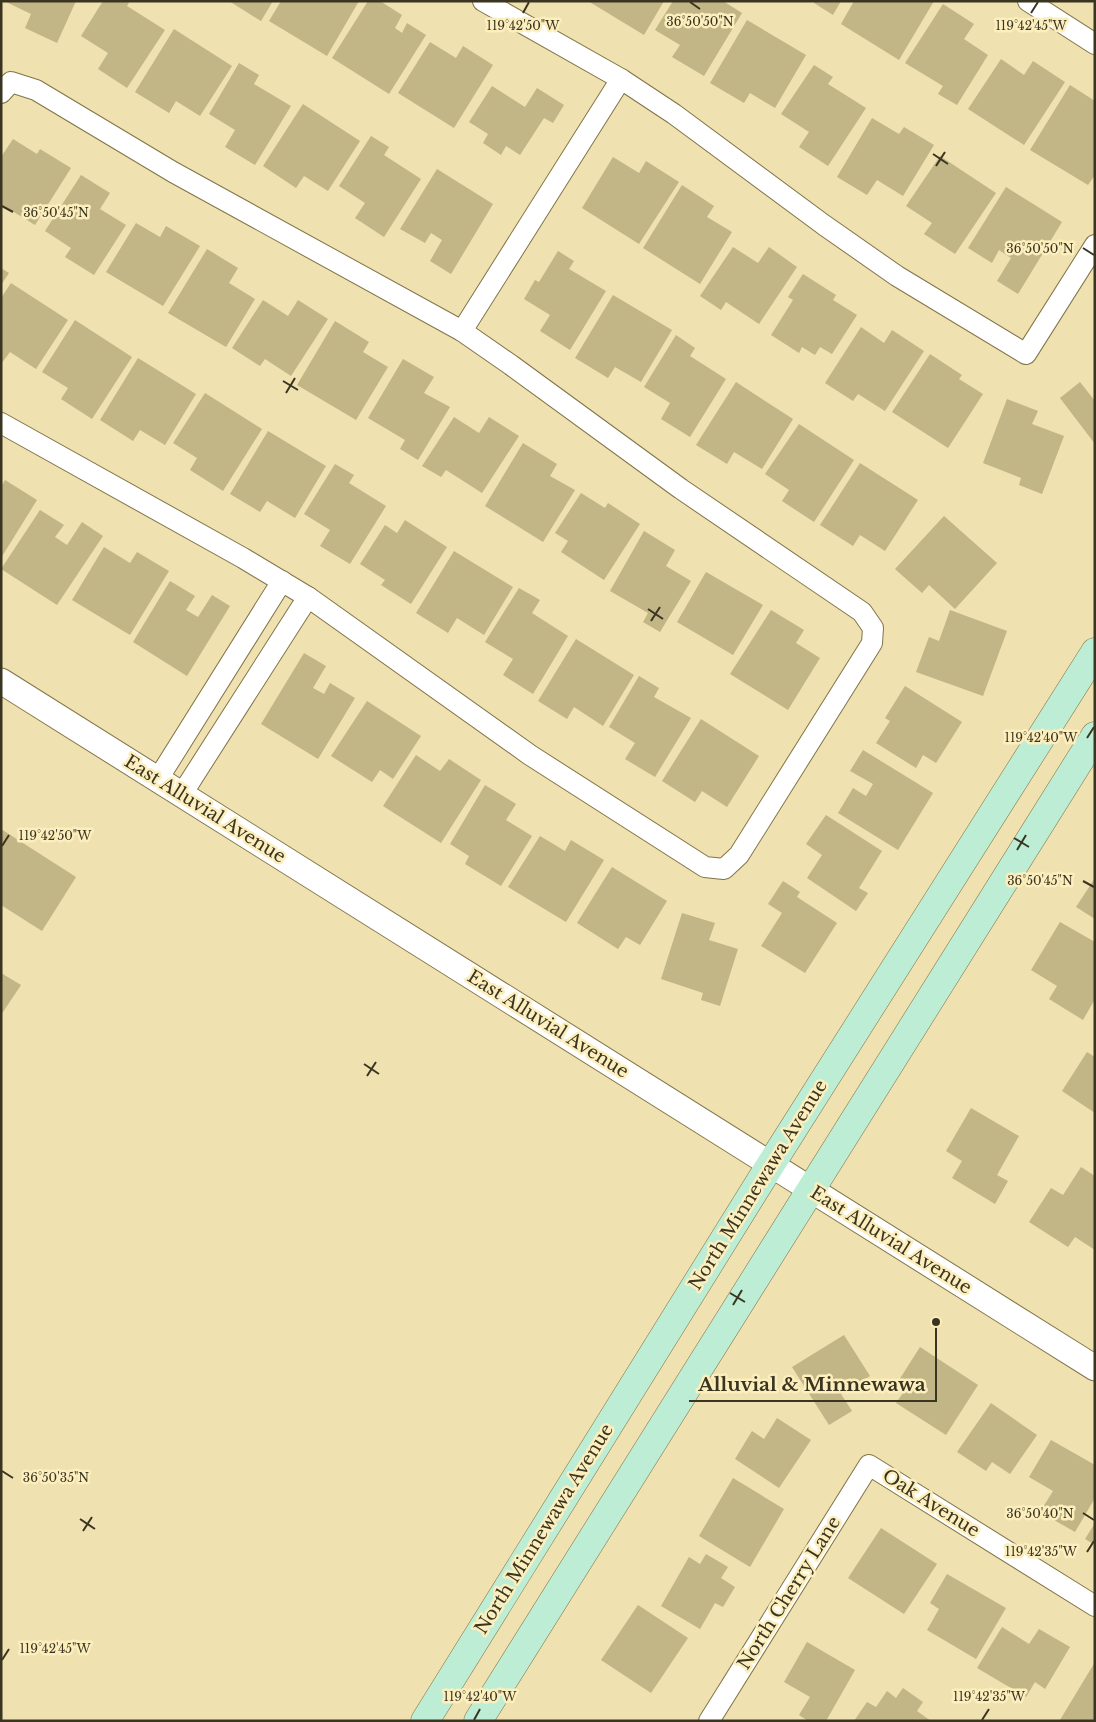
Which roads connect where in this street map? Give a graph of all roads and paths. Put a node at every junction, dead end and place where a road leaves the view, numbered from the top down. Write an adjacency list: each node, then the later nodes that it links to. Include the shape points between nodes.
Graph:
1 (483, 1): 4 (street)
2 (1028, 1): 3 (street)
3 (1095, 44)
4 (621, 79): 6 (street, via 897,276 1026,354); 7 (street)
5 (1, 93): 7 (street, via 11,82 36,90 172,172)
6 (1095, 245)
7 (462, 331): 10 (street, via 681,490 862,612 873,628 872,643 739,855 724,869 705,867 530,755)
8 (1, 423): 9 (street)
9 (282, 580): 10 (street); 14 (street)
10 (308, 596): 15 (street)
11 (1095, 652): 16 (main road, North Minnewawa Avenue)
12 (1, 681): 14 (street, East Alluvial Avenue)
13 (1095, 736): 17 (main road)
14 (158, 779): 15 (street, East Alluvial Avenue)
15 (182, 794): 16 (street, East Alluvial Avenue)
16 (771, 1164): 17 (street, East Alluvial Avenue); 21 (main road, North Minnewawa Avenue)
17 (811, 1189): 18 (street, East Alluvial Avenue); 22 (main road)
18 (1095, 1368)
19 (869, 1464): 20 (street, Oak Avenue); 23 (street, North Cherry Lane)
20 (1095, 1606)
21 (425, 1721)
22 (478, 1721)
23 (709, 1721)

